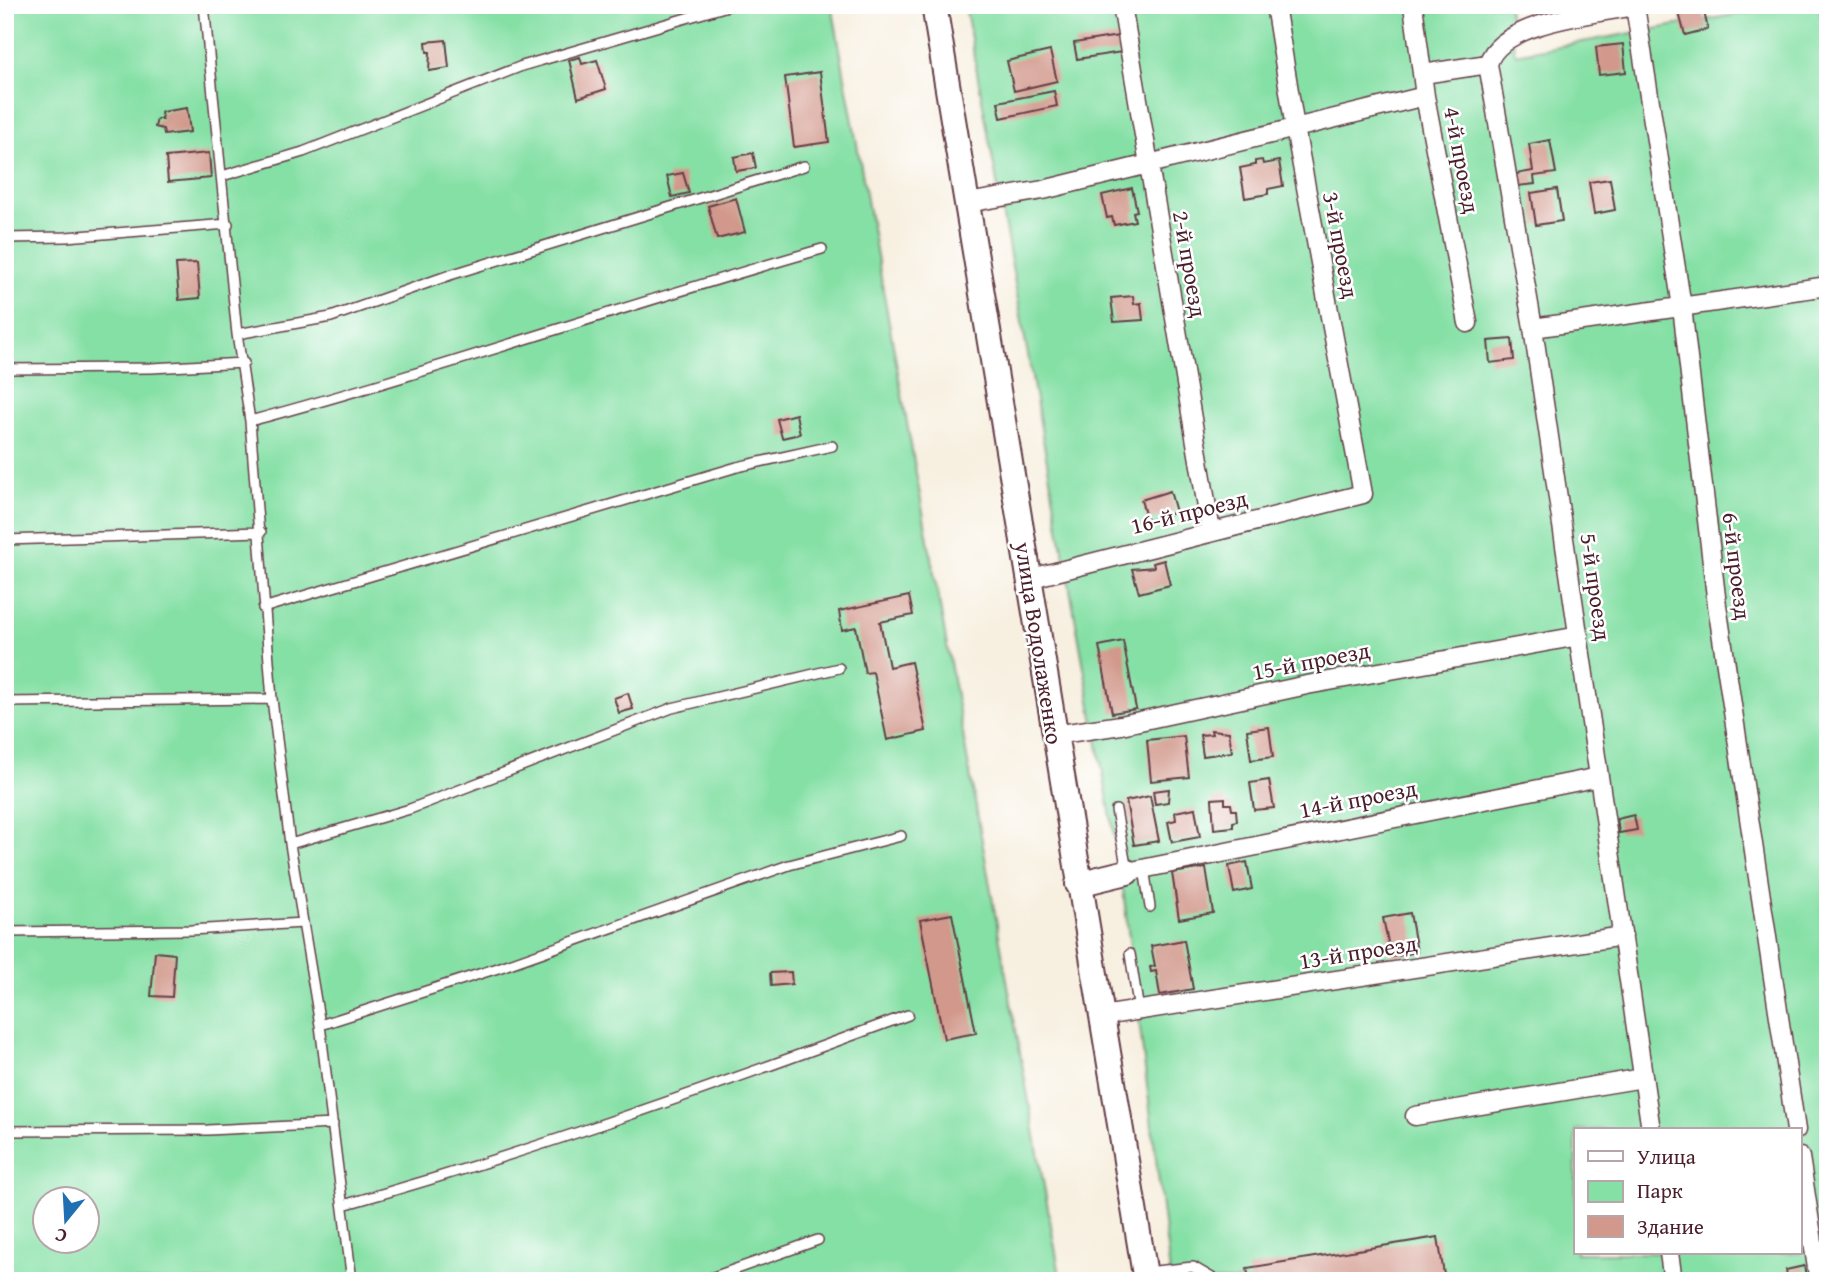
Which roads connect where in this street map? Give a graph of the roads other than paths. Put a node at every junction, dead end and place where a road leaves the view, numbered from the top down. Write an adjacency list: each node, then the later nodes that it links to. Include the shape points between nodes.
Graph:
1 (204, 5): 14 (lane)
2 (731, 5): 14 (lane, via 522,66 303,152)
3 (934, 5): 15 (main road, улица Водолаженко)
4 (1122, 5): 12 (street, 2-й проезд)
5 (1275, 5): 11 (street, 3-й проезд)
6 (1413, 5): 9 (street, 4-й проезд)
7 (1638, 6): 8 (street, via 1538,25 1510,37); 20 (street, 6-й проезд)
8 (1490, 59): 9 (street); 22 (street, 5-й проезд)
9 (1423, 74): 10 (street, 4-й проезд)
10 (1425, 96): 11 (street); 21 (street, 4-й проезд)
11 (1295, 128): 12 (street); 28 (street, 3-й проезд)
12 (1147, 165): 15 (street); 29 (street, 2-й проезд)
13 (804, 166): 23 (lane, via 450,275 331,317)
14 (222, 176): 16 (lane)
15 (967, 203): 32 (main road, улица Водолаженко)
16 (228, 224): 17 (lane); 23 (lane)
17 (5, 238)
18 (822, 249): 26 (lane, via 661,295 455,364)
19 (1828, 286): 20 (street)
20 (1682, 307): 22 (street); 58 (street, 6-й проезд, via 1717,605)
21 (1468, 323)
22 (1533, 328): 34 (street, 5-й проезд)
23 (237, 334): 24 (lane)
24 (244, 363): 25 (lane); 26 (lane)
25 (5, 369)
26 (250, 421): 30 (lane)
27 (832, 446): 33 (lane, via 737,467)
28 (1363, 494): 29 (street, 16-й проезд)
29 (1211, 531): 32 (street, 16-й проезд)
30 (261, 532): 31 (lane); 33 (lane)
31 (5, 540)
32 (1028, 579): 38 (main road, улица Водолаженко)
33 (262, 608): 36 (lane)
34 (1578, 636): 38 (street, 15-й проезд); 39 (street, 5-й проезд)
35 (839, 668): 42 (lane, via 672,708 410,809)
36 (272, 699): 37 (lane); 42 (lane)
37 (5, 702)
38 (1054, 735): 44 (main road, улица Водолаженко)
39 (1599, 777): 43 (street, 14-й проезд); 48 (street, 5-й проезд)
40 (1116, 810): 43 (lane)
41 (901, 836): 53 (lane, via 789,865 498,968)
42 (290, 844): 46 (lane)
43 (1135, 869): 44 (main road); 45 (lane)
44 (1079, 884): 52 (main road, улица Водолаженко)
45 (1150, 907)
46 (303, 923): 47 (lane, via 191,930); 53 (lane)
47 (5, 932)
48 (1623, 936): 50 (street, 13-й проезд); 54 (street, 5-й проезд)
49 (1130, 954): 50 (lane)
50 (1139, 1011): 52 (street, 13-й проезд)
51 (908, 1015): 61 (lane, via 621,1120)
52 (1102, 1017): 64 (main road, улица Водолаженко)
53 (320, 1025): 56 (lane)
54 (1643, 1077): 55 (street); 57 (street, 5-й проезд)
55 (1415, 1116)
56 (333, 1124): 59 (lane); 61 (lane)
57 (1651, 1128)
58 (1796, 1128)
59 (5, 1132)
60 (1801, 1164): 69 (street)
61 (343, 1205): 65 (lane)
62 (818, 1240): 66 (lane)
63 (1669, 1254): 68 (street)
64 (1145, 1276): 67 (lane, via 1193,1267)
65 (352, 1281)
66 (702, 1281)
67 (1216, 1281)
68 (1673, 1281)
69 (1819, 1281)

